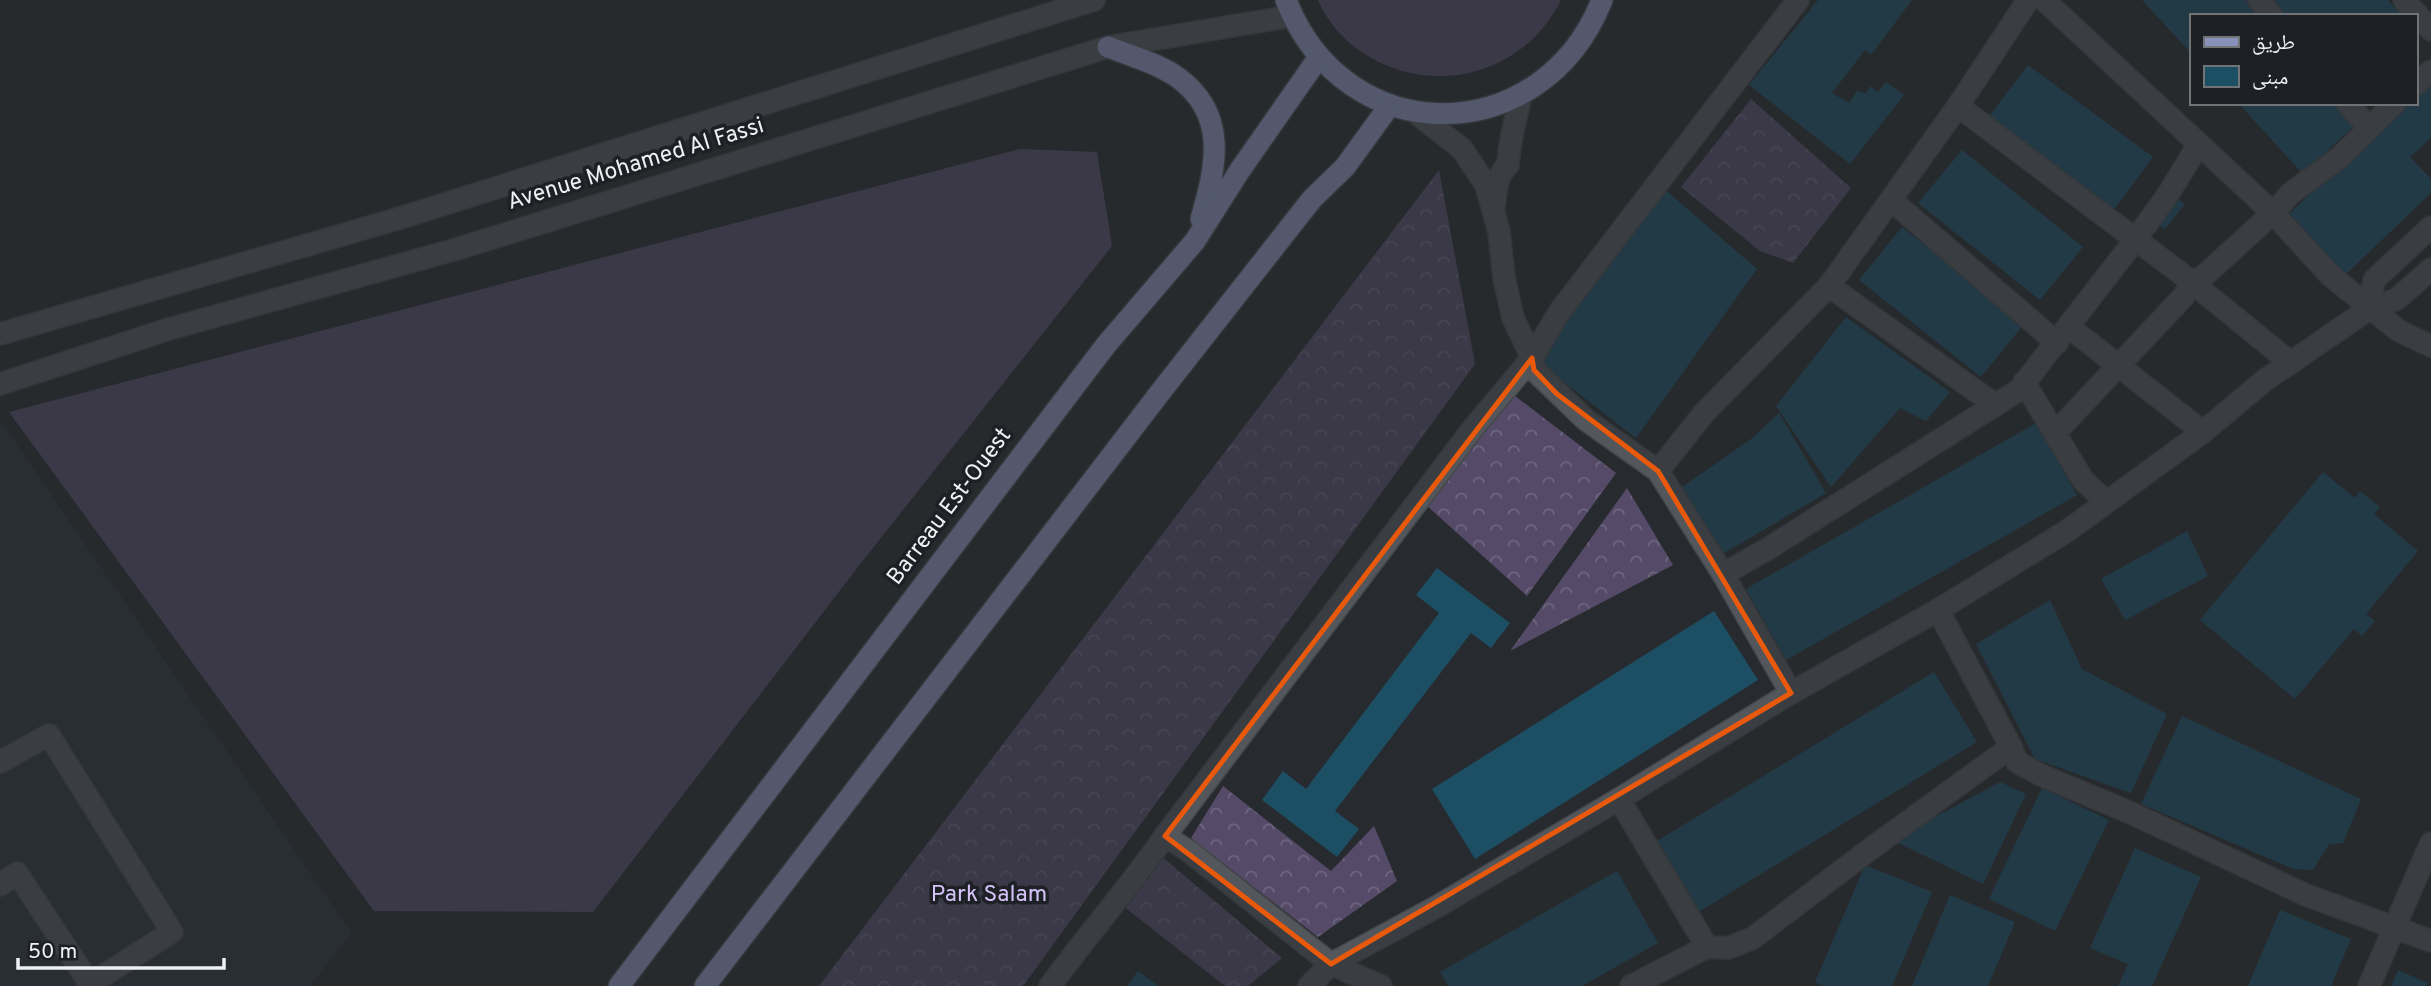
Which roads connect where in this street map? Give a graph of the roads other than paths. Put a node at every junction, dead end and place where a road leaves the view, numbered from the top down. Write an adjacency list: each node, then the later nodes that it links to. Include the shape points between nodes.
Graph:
1 (1094, 0): 35 (street, Avenue Mohamed Al Fassi, via 397,219)
2 (1602, 0): 17 (main road, via 1593,22 1563,64)
3 (1798, 0): 38 (street, via 1560,311)
4 (2028, 0): 21 (street)
5 (2044, 0): 24 (street)
6 (2259, 0): 9 (street)
7 (2404, 0): 10 (street)
8 (1289, 8): 13 (street, Avenue Mohamed Al Fassi); 14 (main road)
9 (2270, 14)
10 (2417, 14)
11 (2417, 14): 12 (street)
12 (2431, 30)
13 (1108, 47): 30 (main road, via 1177,77 1208,112 1215,158); 42 (street, Avenue Mohamed Al Fassi)
14 (1319, 57): 18 (main road, via 1355,88); 30 (main road, Barreau Est-Ouest)
15 (2431, 71): 16 (street)
16 (2417, 83)
17 (1521, 95): 22 (main road, via 1469,112); 26 (street, via 1509,140 1508,165 1496,185)
18 (1390, 105): 22 (main road); 62 (main road, via 1345,167 1312,199 1162,390)
19 (2349, 105): 23 (street)
20 (2393, 105): 23 (street)
21 (1958, 107): 25 (street); 29 (street)
22 (1415, 111): 26 (street, via 1462,149 1486,185)
23 (2368, 127): 27 (street, via 2339,158 2291,193)
24 (2199, 144): 27 (street); 29 (street)
25 (1891, 200): 33 (street); 36 (street)
26 (1494, 209): 38 (street, via 1513,318)
27 (2273, 213): 32 (street); 34 (street, via 2331,276)
28 (2431, 227): 34 (street, via 2374,280)
29 (2135, 240): 32 (street); 36 (street)
30 (1195, 241): 61 (main road, Barreau Est-Ouest, via 1106,345)
31 (2431, 269): 34 (street, via 2397,299)
32 (2193, 282): 39 (street); 40 (street)
33 (1829, 286): 43 (street); 46 (street, via 1704,413)
34 (2369, 309): 37 (street, via 2399,331); 39 (street)
35 (0, 334)
36 (2063, 335): 40 (street); 41 (street)
37 (2431, 346)
38 (1532, 358): 46 (street, via 1535,370 1557,394); 54 (street, via 1474,427)
39 (2291, 363): 45 (street)
40 (2119, 365): 44 (street); 45 (street)
41 (2025, 382): 43 (street); 44 (street)
42 (0, 384)
43 (1994, 404): 48 (street)
44 (2056, 432): 47 (street, via 2083,480)
45 (2203, 432): 47 (street)
46 (1658, 471): 48 (street)
47 (2105, 501): 49 (street, via 2067,531)
48 (1723, 574): 50 (street)
49 (1938, 610): 50 (street); 51 (street)
50 (1791, 693): 53 (street)
51 (2011, 747): 57 (street, via 2017,762 2043,776 2306,895); 59 (street, via 1754,938 1728,948)
52 (0, 762): 56 (street, via 49,735 172,932 90,984 17,873)
53 (1619, 799): 59 (street); 60 (street)
54 (1165, 836): 60 (street); 63 (street)
55 (2431, 843): 57 (street)
56 (0, 885)
57 (2395, 927): 58 (street); 67 (street)
58 (2431, 941)
59 (1707, 947): 66 (street)
60 (1331, 964): 64 (street); 65 (street)
61 (619, 986)
62 (705, 986)
63 (1050, 986)
64 (1310, 986)
65 (1381, 986)
66 (1631, 986)
67 (2369, 986)

